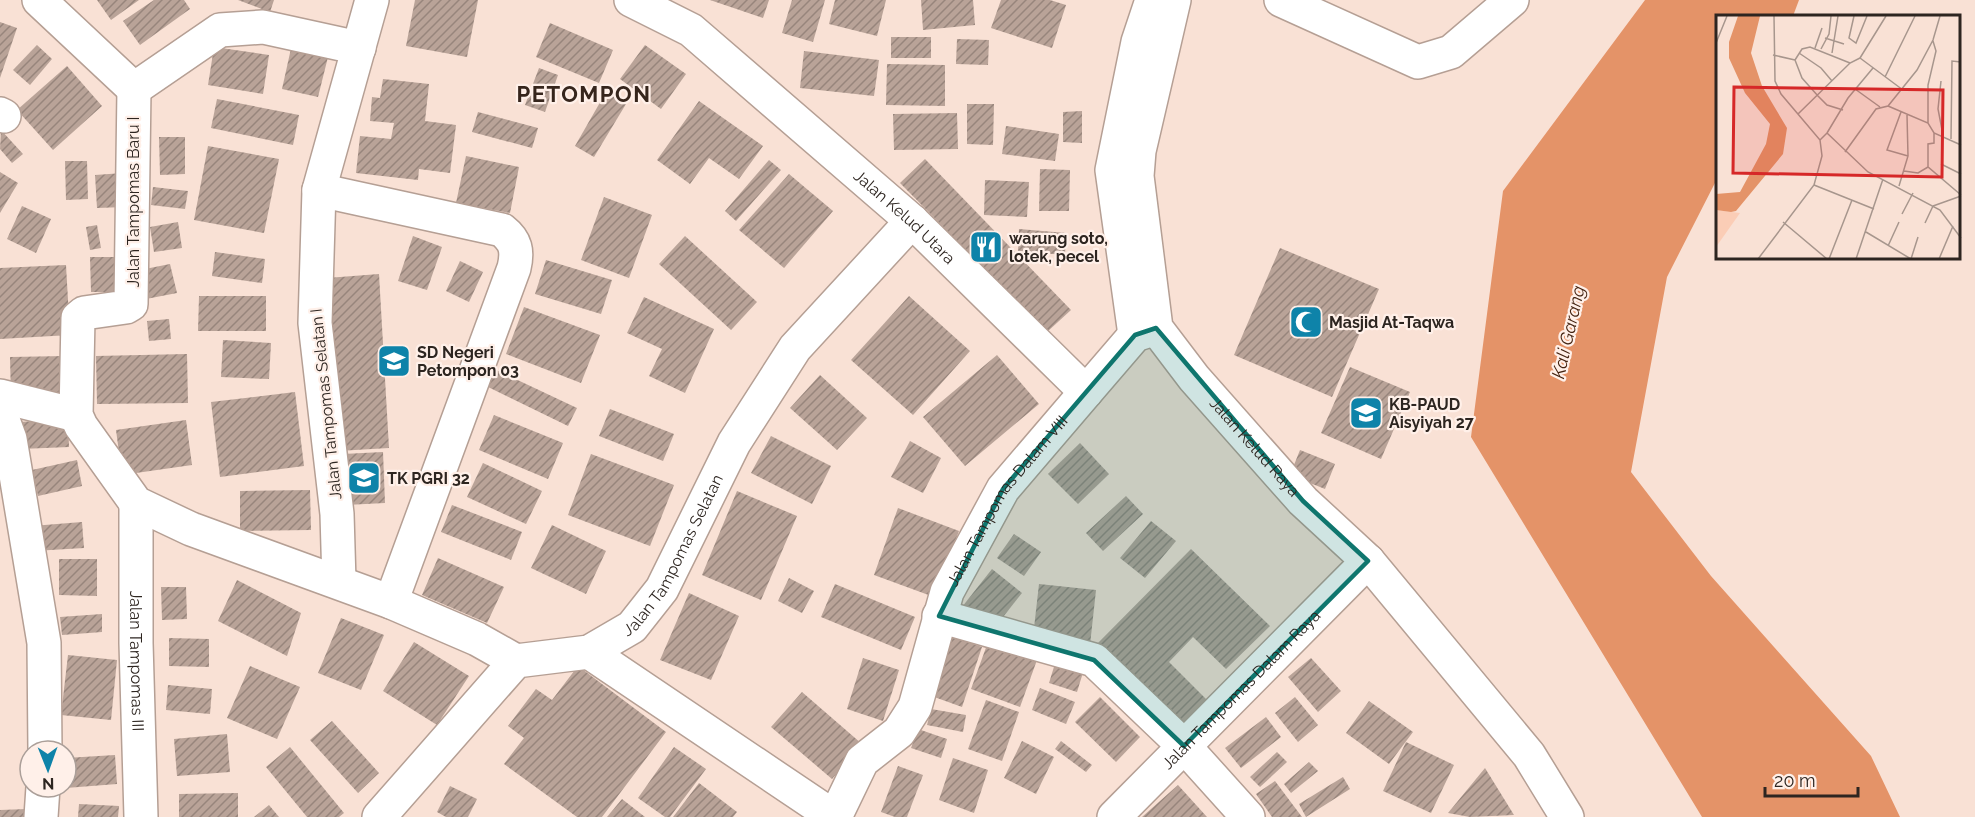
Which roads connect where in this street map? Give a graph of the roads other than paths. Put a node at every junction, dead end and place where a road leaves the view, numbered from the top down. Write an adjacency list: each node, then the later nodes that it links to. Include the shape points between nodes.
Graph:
1 (39, 0): 9 (street)
2 (372, 0): 8 (street, Jalan Tampomas Selatan I)
3 (631, 0): 11 (street, Jalan Kelud Utara, via 691,30)
4 (1152, 0): 12 (street, via 1138,42 1112,170)
5 (1174, 0): 12 (street, via 1139,151)
6 (1281, 0): 7 (street, via 1418,62 1451,52)
7 (1512, 0)
8 (359, 48): 9 (street, via 263,27 220,30); 10 (street, Jalan Tampomas Selatan I)
9 (134, 89): 16 (street, Jalan Tampomas Baru I, via 131,304 84,313 78,318)
10 (319, 190): 19 (street, Jalan Tampomas Selatan I, via 315,323 337,514); 20 (street, via 502,230 516,245 514,268)
11 (912, 221): 13 (street, Jalan Kelud Utara); 22 (street, Jalan Tampomas Selatan, via 795,348 734,443 662,589 632,627)
12 (1146, 332): 13 (street); 18 (street, Jalan Kelud Raya, via 1194,378 1303,501)
13 (1086, 392): 21 (street, Jalan Tampomas Dalam VIII, via 1003,489 947,592)
14 (0, 396): 16 (street)
15 (0, 412): 24 (street, via 10,439 44,643)
16 (76, 415): 17 (street)
17 (136, 503): 19 (street, via 191,530); 29 (street, Jalan Tampomas III)
18 (1368, 561): 25 (street, Jalan Tampomas Dalam Raya); 33 (street, Jalan Kelud Raya, via 1528,755)
19 (339, 582): 20 (street)
20 (391, 602): 23 (street, via 477,639)
21 (939, 616): 25 (street, via 1094,660); 30 (street, Jalan Tampomas Dalam VIII, via 915,707 899,732 862,761)
22 (589, 652): 23 (street, Jalan Tampomas Selatan); 30 (street)
23 (516, 661): 27 (street)
24 (45, 739)
25 (1184, 746): 31 (street, Jalan Tampomas Dalam Raya); 32 (street)
26 (42, 799): 28 (street)
27 (381, 816)
28 (41, 817)
29 (141, 817)
30 (834, 817)
31 (1114, 817)
32 (1248, 817)
33 (1567, 817)

